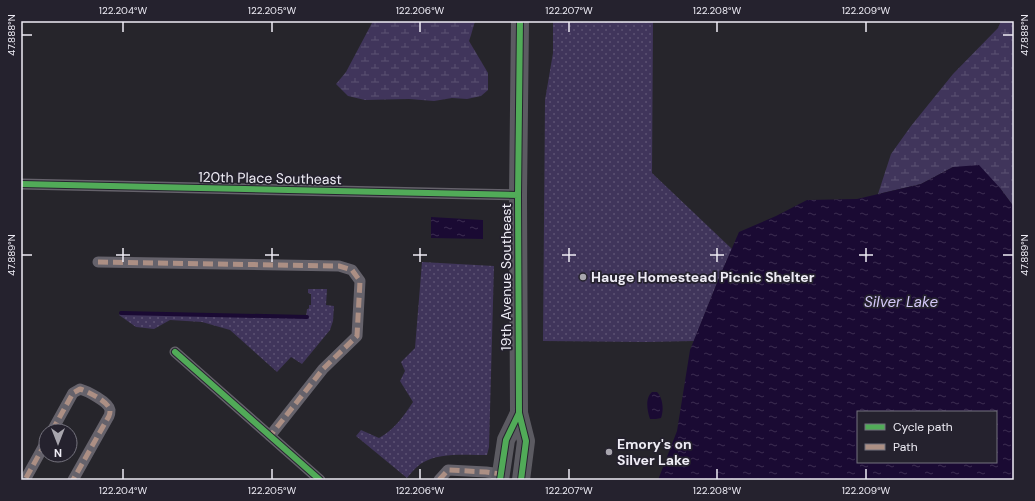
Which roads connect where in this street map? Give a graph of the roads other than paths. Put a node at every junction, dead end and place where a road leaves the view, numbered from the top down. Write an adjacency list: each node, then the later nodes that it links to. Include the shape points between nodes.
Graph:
1 (520, 21): 3 (main road, 19th Avenue Southeast)
2 (21, 184): 3 (street, 120th Place Southeast)
3 (518, 195): 6 (main road, 19th Avenue Southeast)
4 (98, 262): 8 (street, via 339,266 352,270 360,281 357,336 323,369)
5 (175, 352): 8 (street)
6 (518, 413): 10 (main road, 19th Avenue Southeast, via 506,440); 15 (main road, 19th Avenue Southeast, via 526,441)
7 (56, 423): 12 (street, via 73,393 80,389 108,405 110,410 110,416)
8 (270, 436): 13 (street)
9 (38, 456): 11 (street)
10 (501, 477): 14 (street, via 486,472 448,470)
11 (25, 478)
12 (73, 480)
13 (320, 480)
14 (439, 480)
15 (522, 480)

